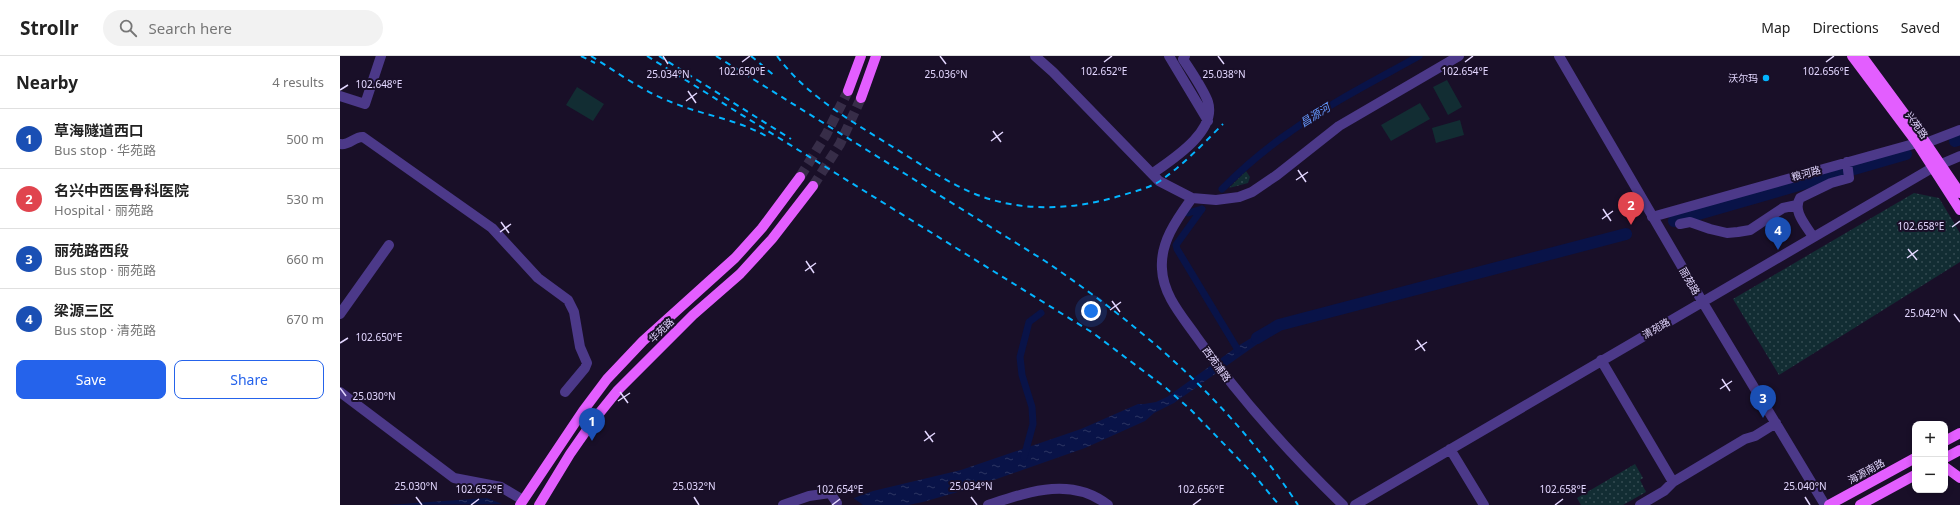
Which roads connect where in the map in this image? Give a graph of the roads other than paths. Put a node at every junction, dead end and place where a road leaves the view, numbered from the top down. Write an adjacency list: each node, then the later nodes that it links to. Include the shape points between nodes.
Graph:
1 (381, 56): 12 (street, via 365,104)
2 (861, 56): 11 (main road)
3 (876, 56): 13 (main road)
4 (1036, 56): 23 (street)
5 (1169, 56): 14 (street)
6 (1185, 56): 14 (street, via 1183,59 1208,102)
7 (1459, 56): 27 (street, via 1339,126 1277,176 1252,192 1228,200)
8 (1559, 56): 30 (street, 丽苑路)
9 (1852, 56): 16 (main road, 兴苑路)
10 (1862, 56): 16 (main road, 兴苑路)
11 (848, 91)
12 (340, 96)
13 (861, 98)
14 (1208, 121): 23 (street, via 1194,140)
15 (1960, 130): 16 (street, 粮河路)
16 (1921, 143): 19 (street, 粮河路); 20 (main road, 兴苑路)
17 (340, 144): 38 (street, via 363,137 492,228 538,278 568,300 574,312 580,347 587,363)
18 (1960, 156): 20 (street, 清苑路)
19 (1847, 162): 21 (street, 粮河路); 24 (street, via 1849,178)
20 (1936, 166): 26 (main road, 兴苑路); 29 (main road, 兴苑路); 32 (street, 清苑路)
21 (1830, 167): 24 (street); 30 (street, 粮河路)
22 (800, 177): 50 (main road, 华苑路, via 772,216 734,258 607,379)
23 (1156, 177): 27 (street)
24 (1831, 183): 28 (street, via 1800,198)
25 (813, 186): 53 (main road, 华苑路, via 772,239 740,274 687,321 618,390 570,454)
26 (1960, 193)
27 (1192, 198): 57 (street, 西苑浦路, via 1167,238 1163,252 1162,269 1171,300 1225,376 1306,468)
28 (1797, 206): 31 (street, via 1783,208 1756,227 1738,232 1727,233 1690,222); 32 (street)
29 (1960, 210)
30 (1652, 217): 34 (street, 丽苑路)
31 (1680, 224)
32 (1813, 237): 34 (street, 清苑路)
33 (389, 245): 35 (street)
34 (1702, 301): 36 (street, 清苑路); 39 (street, 丽苑路)
35 (340, 314)
36 (1601, 360): 42 (street, 清苑路); 49 (street)
37 (340, 392): 50 (street, via 454,478 502,487)
38 (565, 392)
39 (1776, 423): 49 (street); 61 (street, 丽苑路)
40 (1960, 433): 41 (main road)
41 (1948, 439)
42 (1450, 449): 58 (street, 清苑路); 59 (street)
43 (1960, 450): 44 (main road)
44 (1947, 457)
45 (1912, 460): 62 (main road, 海源南路)
46 (1948, 469): 48 (main road)
47 (1912, 477): 63 (main road)
48 (1960, 478)
49 (1673, 482): 60 (street, via 1664,491)
50 (521, 501): 52 (main road, 华苑路)
51 (837, 503): 54 (street, via 830,493 809,496)
52 (512, 505)
53 (540, 505)
54 (783, 505)
55 (988, 505): 56 (street, via 1047,488 1066,488 1090,494)
56 (1108, 505)
57 (1343, 505)
58 (1355, 505)
59 (1484, 505)
60 (1640, 505)
61 (1825, 505)
62 (1829, 505)
63 (1860, 505)

